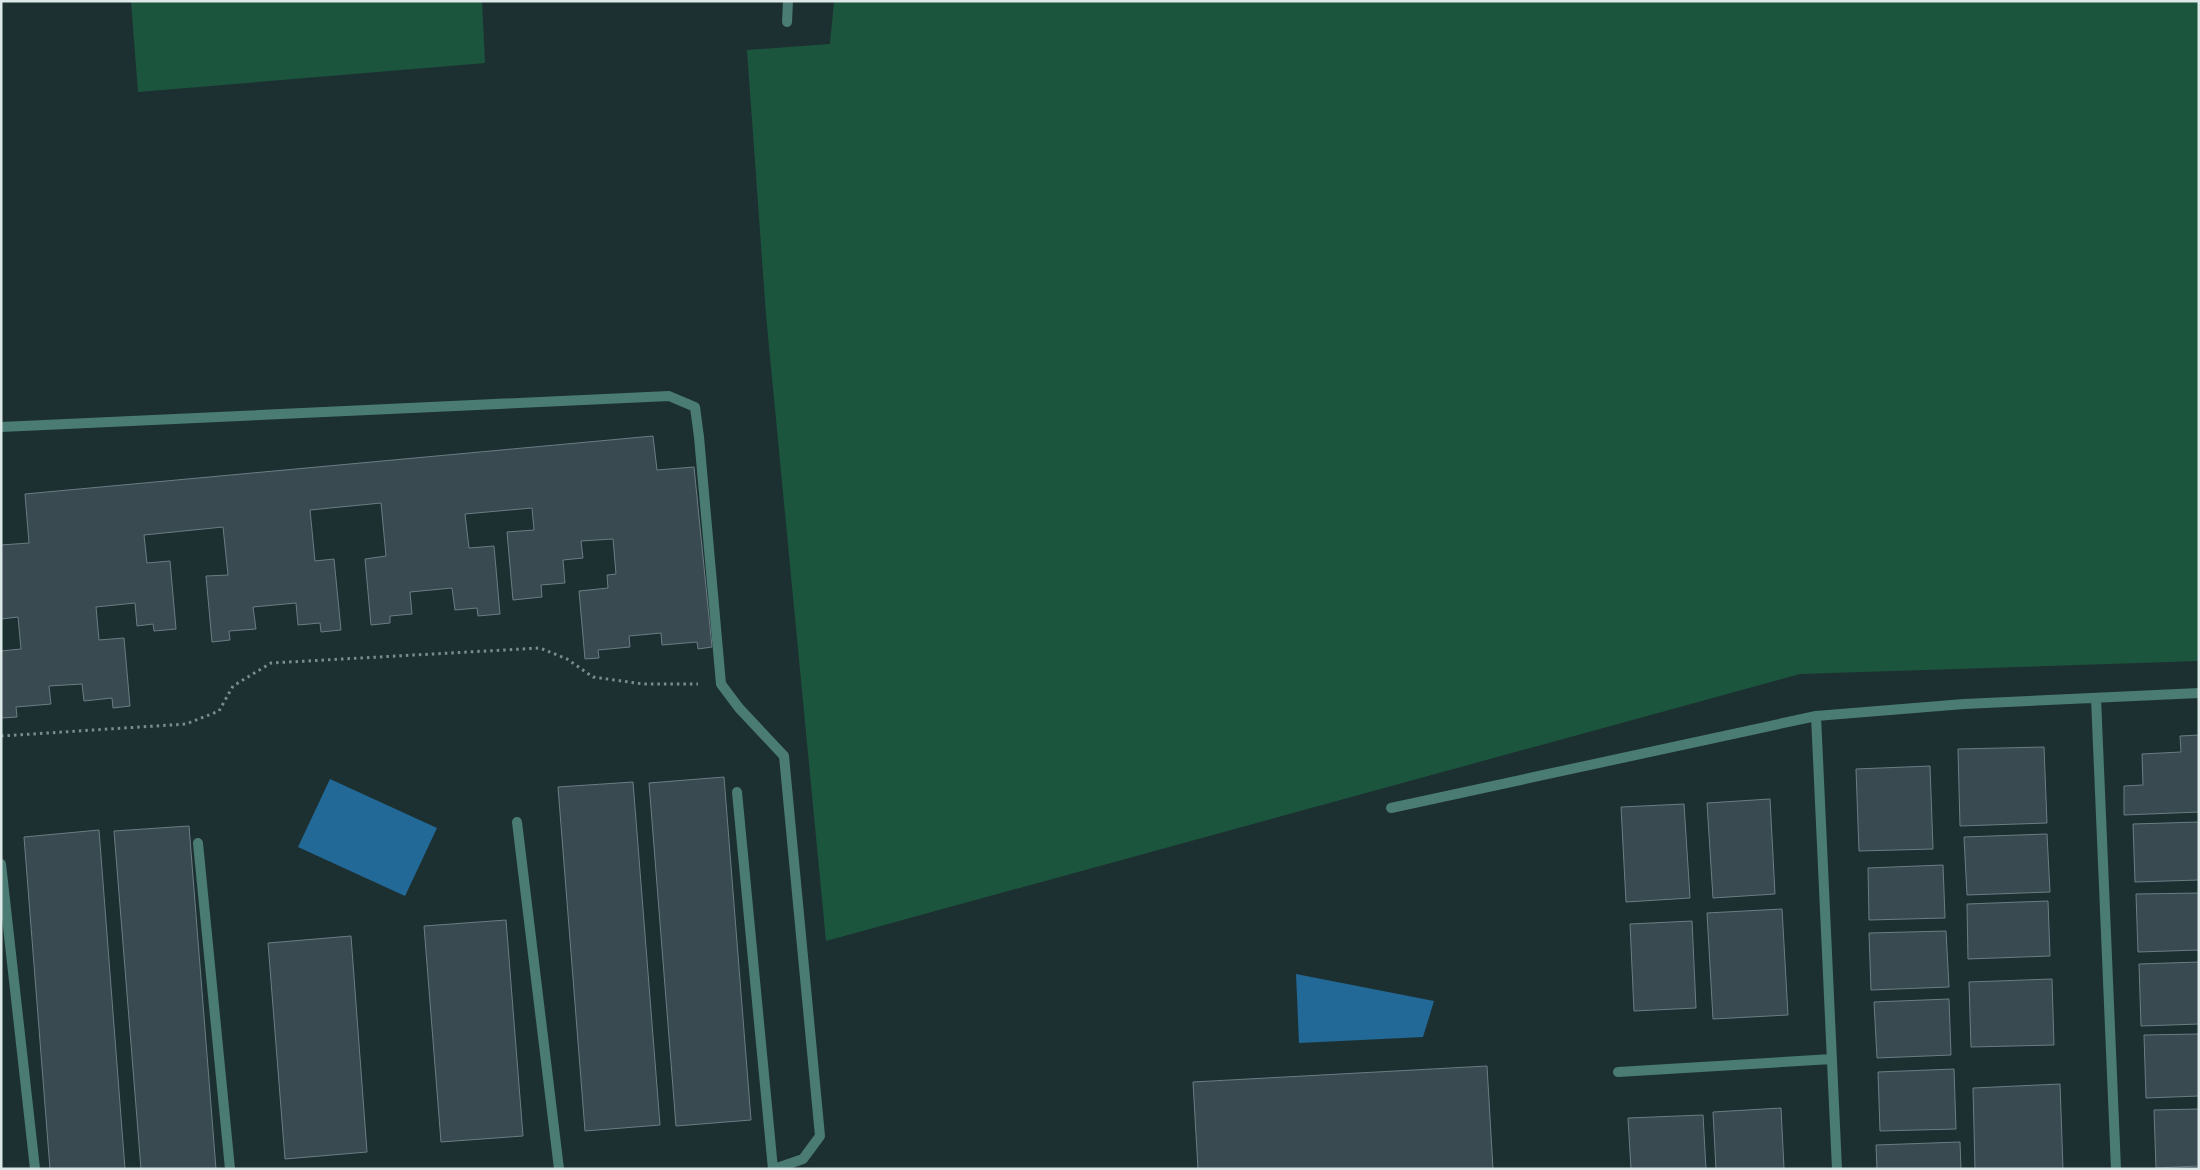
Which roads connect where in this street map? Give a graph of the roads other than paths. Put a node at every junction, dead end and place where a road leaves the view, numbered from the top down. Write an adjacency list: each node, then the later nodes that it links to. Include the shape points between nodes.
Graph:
1 (788, 1): 2 (street)
2 (787, 22)
3 (1, 427): 17 (street, via 669,396 695,407 721,684 784,756 820,1136 803,1159)
4 (2199, 693): 5 (street)
5 (2096, 698): 6 (street); 19 (street)
6 (1816, 716): 8 (street); 12 (street)
7 (737, 792): 17 (street)
8 (1391, 808)
9 (517, 822): 16 (street)
10 (198, 844): 15 (street)
11 (1, 864): 14 (street)
12 (1832, 1060): 13 (street); 18 (street)
13 (1618, 1072)
14 (34, 1169)
15 (230, 1169)
16 (559, 1169)
17 (773, 1169)
18 (1837, 1169)
19 (2116, 1169)

